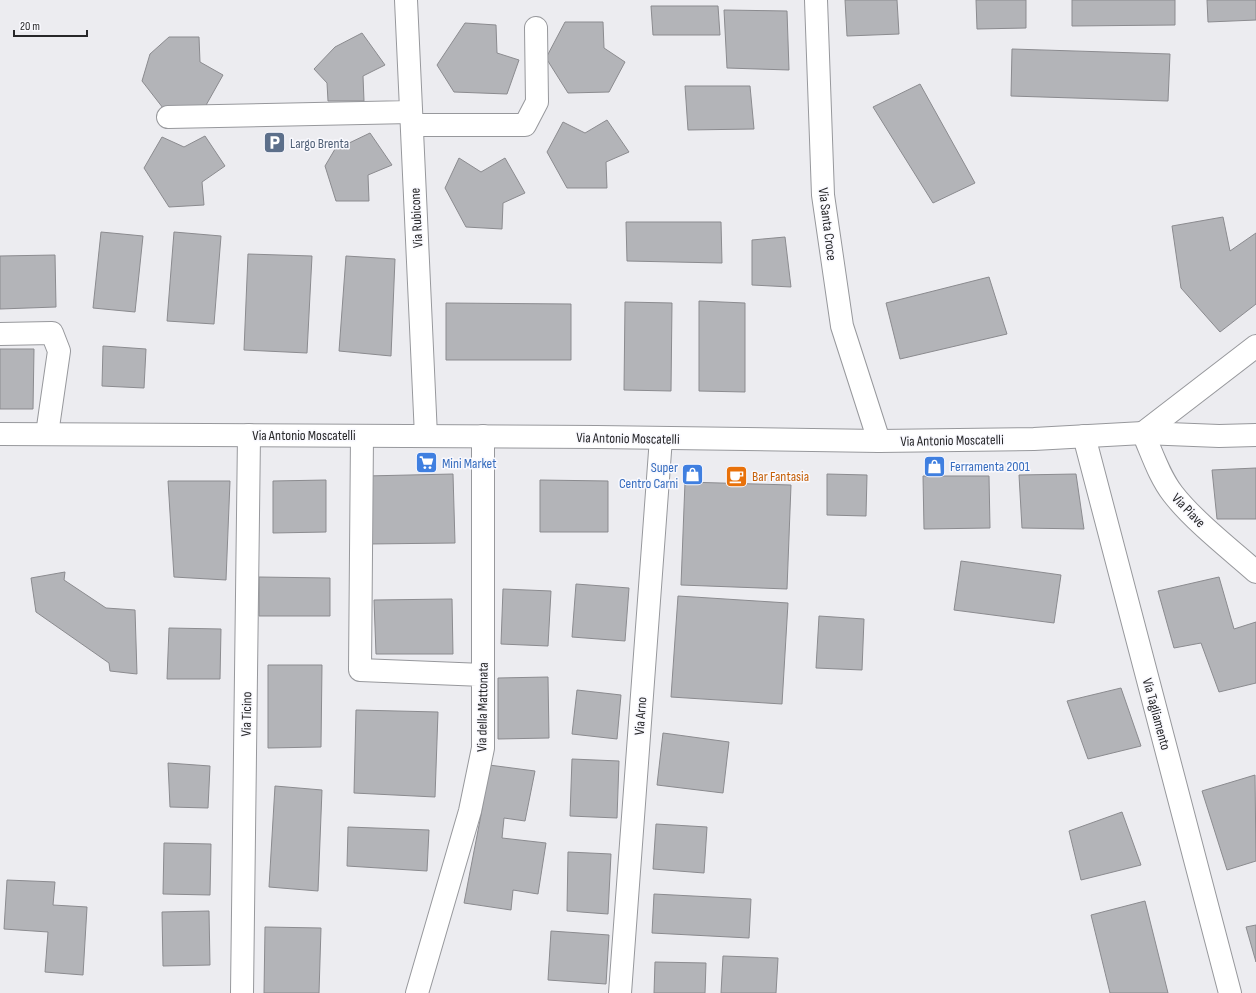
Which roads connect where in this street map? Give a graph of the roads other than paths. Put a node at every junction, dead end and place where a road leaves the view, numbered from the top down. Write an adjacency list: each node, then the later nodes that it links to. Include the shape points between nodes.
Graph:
1 (406, 0): 5 (street, Via Rubicone)
2 (816, 0): 18 (street, Via Santa Croce, via 823,195 842,326)
3 (536, 28): 5 (street, via 537,102 526,125)
4 (168, 117): 5 (street)
5 (412, 119): 14 (street, Via Rubicone)
6 (0, 334): 10 (street, via 52,333 59,351)
7 (1256, 346): 8 (street)
8 (1143, 433): 12 (street, Via Antonio Moscatelli); 16 (street, Via Antonio Moscatelli); 19 (street, Via Piave, via 1173,494 1200,523)
9 (0, 434): 10 (street, Via Antonio Moscatelli)
10 (48, 434): 11 (street, Via Antonio Moscatelli)
11 (249, 435): 13 (street, Via Antonio Moscatelli); 21 (street, Via Ticino)
12 (1256, 435)
13 (362, 436): 14 (street, Via Antonio Moscatelli); 20 (street, via 360,670)
14 (426, 436): 15 (street, Via Antonio Moscatelli)
15 (483, 436): 17 (street, Via Antonio Moscatelli); 20 (street, Via della Mattonata)
16 (1084, 436): 18 (street, Via Antonio Moscatelli); 24 (street, Via Tagliamento)
17 (660, 438): 18 (street, Via Antonio Moscatelli); 23 (street, Via Arno)
18 (879, 441)
19 (1256, 572)
20 (483, 675): 22 (street, Via della Mattonata, via 483,748 470,811)
21 (242, 993)
22 (417, 993)
23 (620, 993)
24 (1230, 993)

